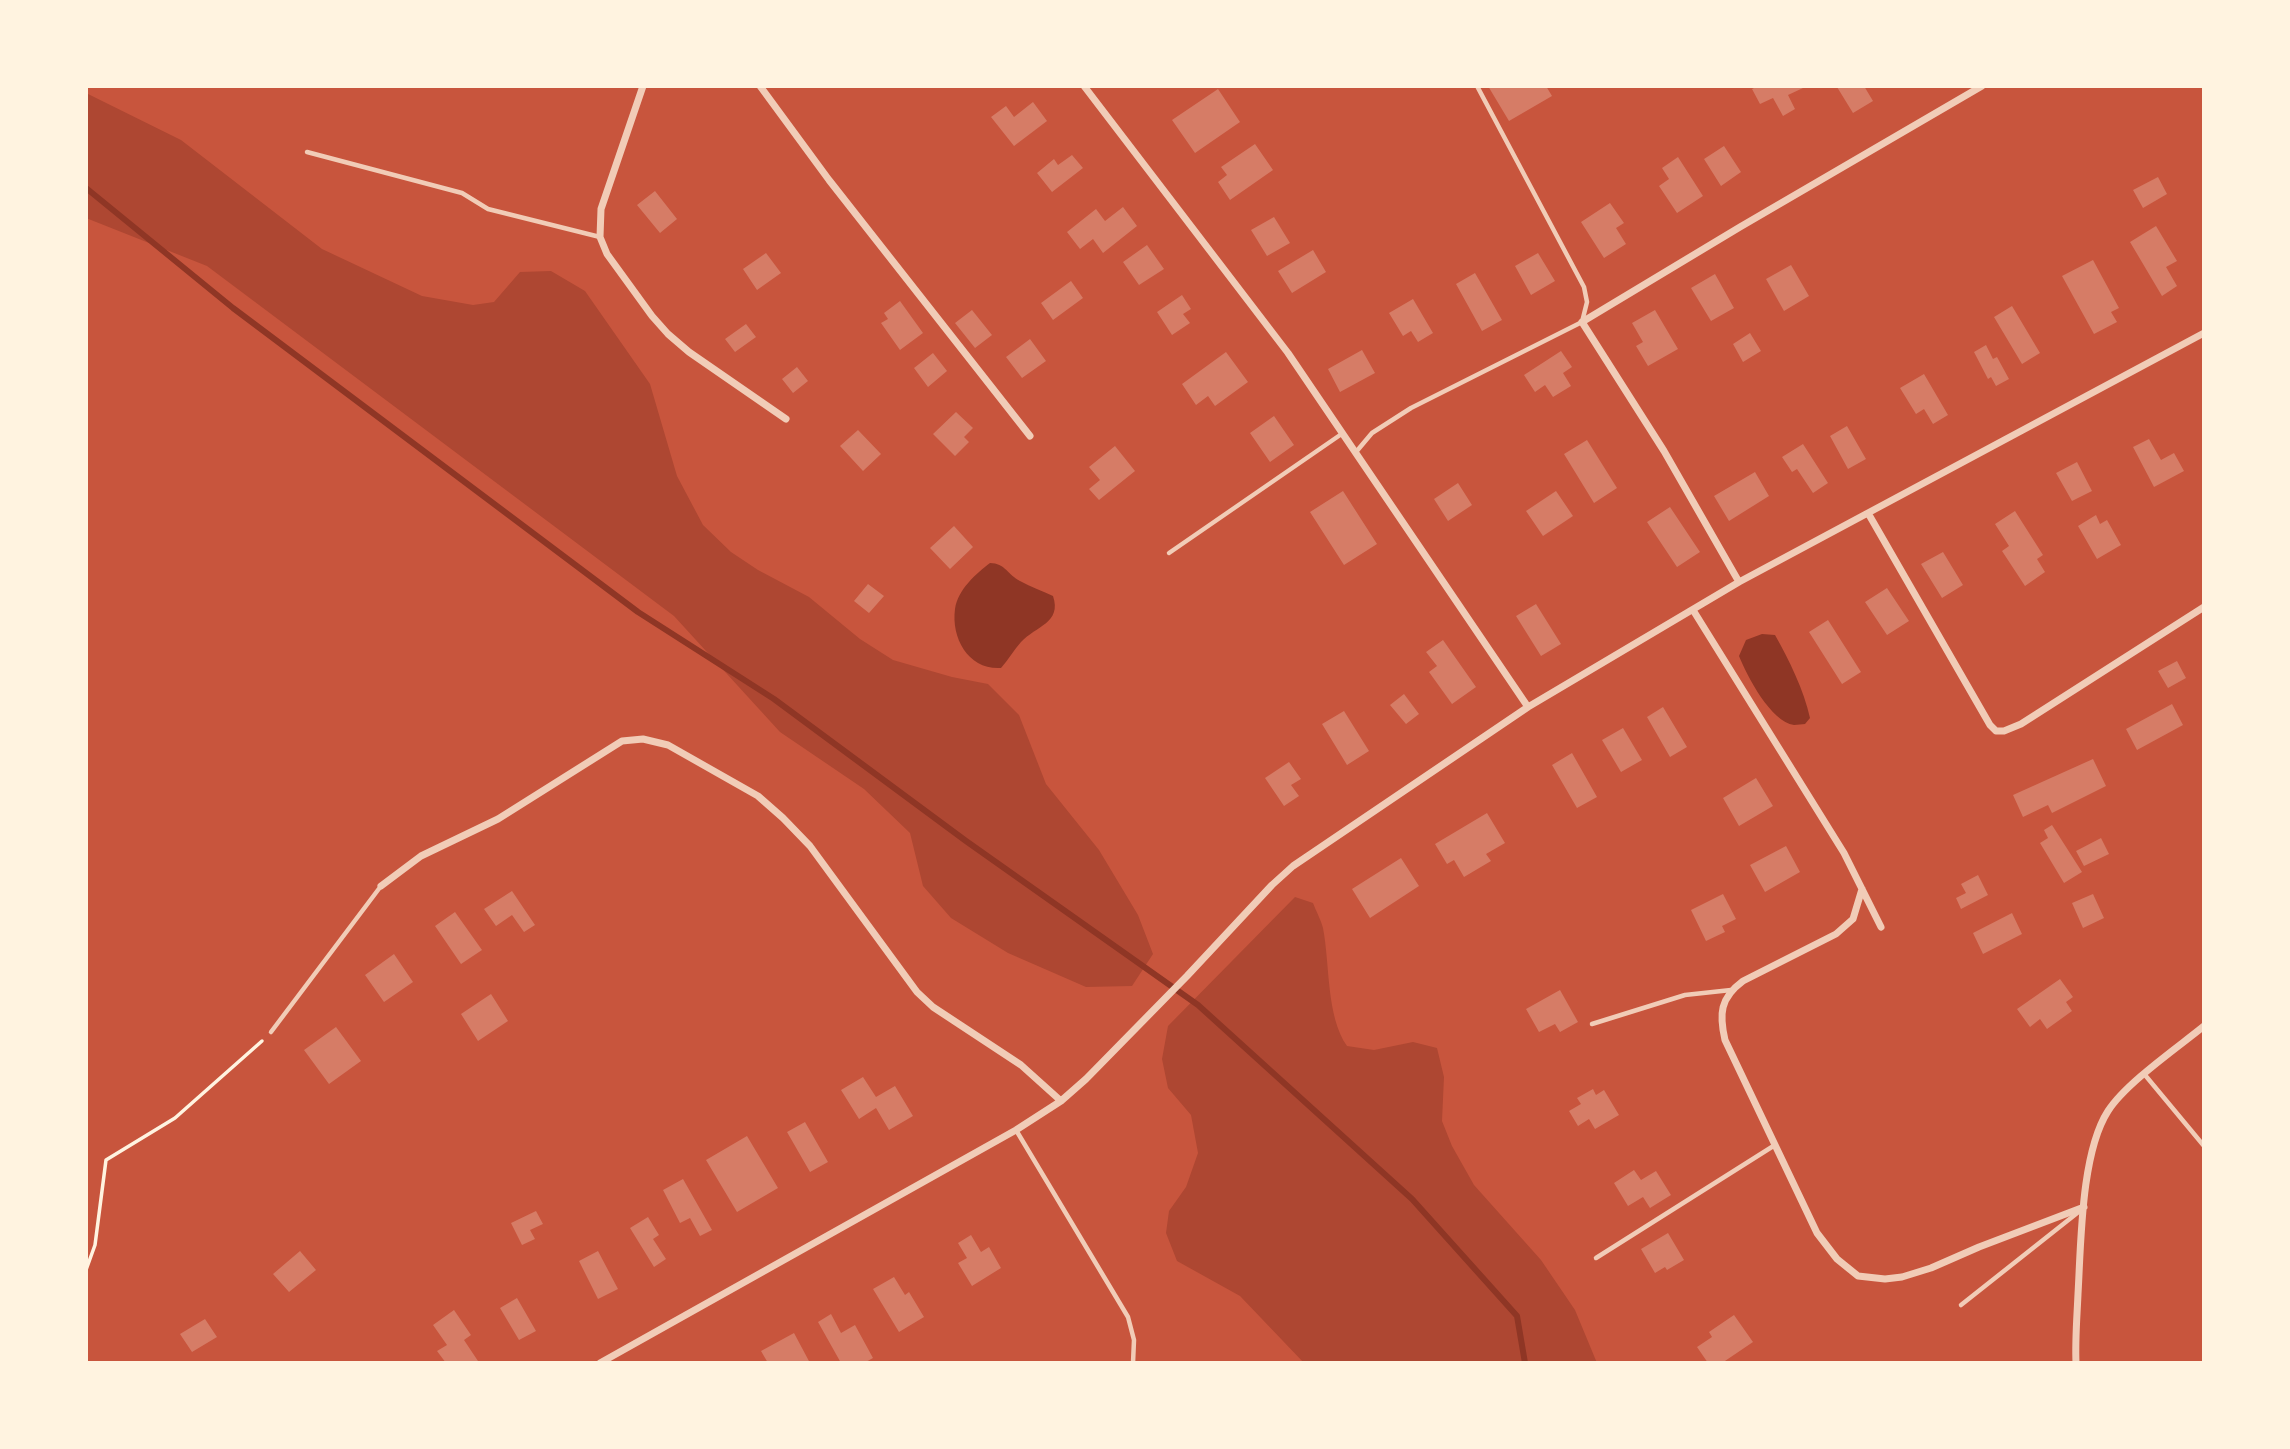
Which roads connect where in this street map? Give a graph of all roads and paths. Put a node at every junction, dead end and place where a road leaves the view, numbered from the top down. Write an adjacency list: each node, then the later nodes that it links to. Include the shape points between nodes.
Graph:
1 (643, 86): 7 (street, via 601,209)
2 (760, 86): 12 (street)
3 (1084, 86): 11 (street, via 1288,353)
4 (1478, 86): 8 (lane, via 1584,287 1587,302)
5 (1983, 86): 8 (street)
6 (307, 152): 7 (lane, via 462,193 488,209)
7 (600, 237): 10 (street, via 607,254 668,334)
8 (1582, 323): 13 (lane, via 1411,408 1372,433); 16 (street)
9 (2204, 333): 14 (street)
10 (786, 419)
11 (1343, 433): 13 (street); 15 (lane)
12 (1030, 436)
13 (1356, 452): 19 (street)
14 (1868, 513): 16 (street); 17 (street, via 1996,731 2021,724)
15 (1169, 552)
16 (1739, 582): 18 (street)
17 (2204, 607)
18 (1693, 610): 19 (street); 21 (street, via 1844,853)
19 (1528, 707): 28 (street, via 1293,866)
20 (381, 886): 26 (lane); 28 (street, via 421,856 498,819 622,741 668,744 758,796 783,818 810,846 917,992 1021,1065)
21 (1862, 890): 22 (street); 23 (street, via 1853,919 1836,934)
22 (1881, 927)
23 (1731, 990): 24 (lane, via 1685,995); 30 (street, via 1720,1020 1725,1040)
24 (1592, 1024)
25 (2204, 1026): 27 (street)
26 (271, 1032): 34 (path, via 176,1118 106,1160 95,1245)
27 (2145, 1075): 31 (lane); 32 (street, via 2109,1110 2096,1136)
28 (1060, 1101): 29 (street)
29 (1017, 1130): 36 (street); 37 (lane, via 1128,1317)
30 (1775, 1145): 32 (street, via 1817,1233 1858,1276 1902,1277); 33 (lane)
31 (2204, 1146)
32 (2084, 1207): 35 (lane); 38 (street)
33 (1596, 1258)
34 (86, 1270)
35 (1961, 1305)
36 (600, 1363)
37 (1133, 1363)
38 (2076, 1363)

